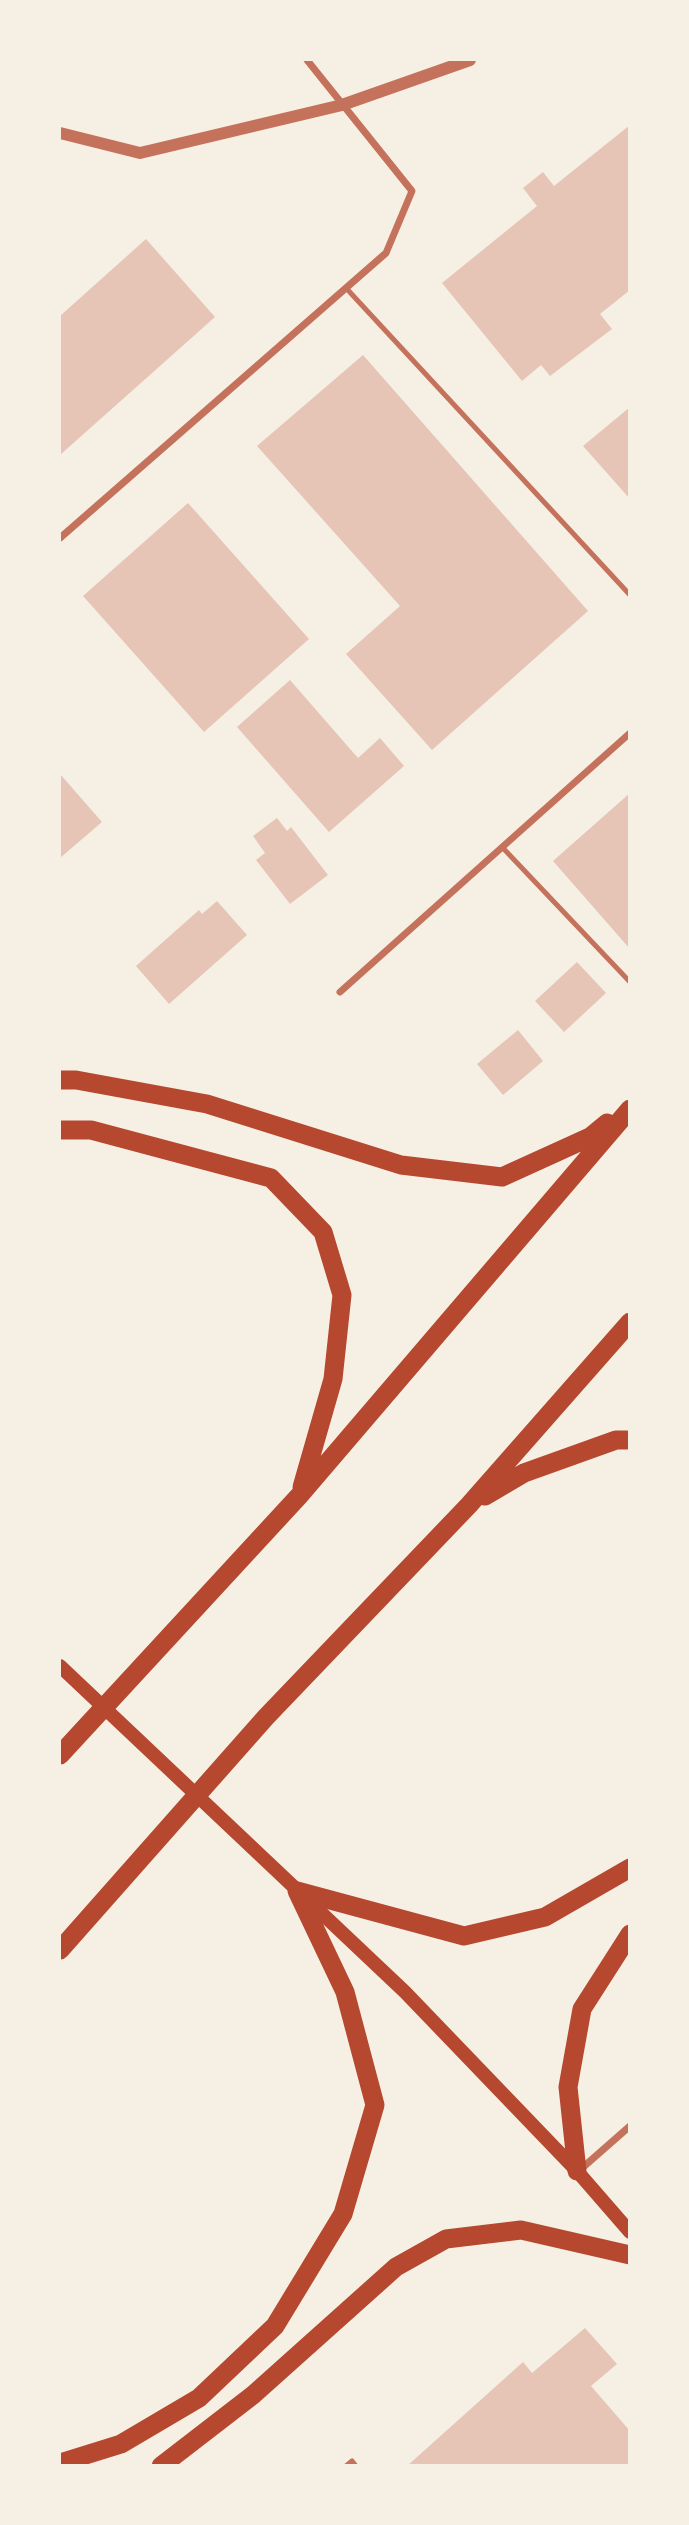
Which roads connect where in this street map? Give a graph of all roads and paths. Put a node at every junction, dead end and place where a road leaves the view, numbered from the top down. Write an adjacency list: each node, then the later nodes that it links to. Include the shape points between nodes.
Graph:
1 (306, 60): 3 (street)
2 (470, 60): 3 (street)
3 (342, 105): 4 (street, via 140,153); 5 (street, via 412,191 386,253)
4 (60, 133)
5 (346, 288): 6 (street); 7 (lane)
6 (60, 538)
7 (629, 595)
8 (629, 733): 9 (street)
9 (502, 847): 10 (lane); 11 (street)
10 (629, 982)
11 (340, 992)
12 (60, 1080): 13 (highway, via 207,1104 401,1165 502,1177 590,1137)
13 (629, 1107): 17 (highway)
14 (60, 1130): 17 (highway, via 91,1130 271,1178 323,1232 342,1295 333,1379)
15 (629, 1322): 18 (highway)
16 (629, 1440): 18 (highway, via 616,1440 524,1473)
17 (299, 1496): 20 (highway)
18 (469, 1505): 24 (highway, via 266,1717)
19 (60, 1666): 22 (main road)
20 (60, 1755)
21 (629, 1868): 22 (highway, via 545,1917 464,1936)
22 (296, 1891): 26 (main road, via 405,1992); 29 (highway, via 345,1992 375,2105 343,2214 275,2326 199,2398 121,2444)
23 (629, 1934): 26 (highway, via 582,2009 569,2087)
24 (60, 1950)
25 (629, 2126): 26 (street)
26 (578, 2171): 27 (main road)
27 (629, 2232)
28 (629, 2255): 30 (highway, via 521,2230 446,2239 396,2267 253,2395)
29 (60, 2462)
30 (161, 2466)
31 (346, 2466): 32 (lane, via 352,2461)
32 (356, 2466)

